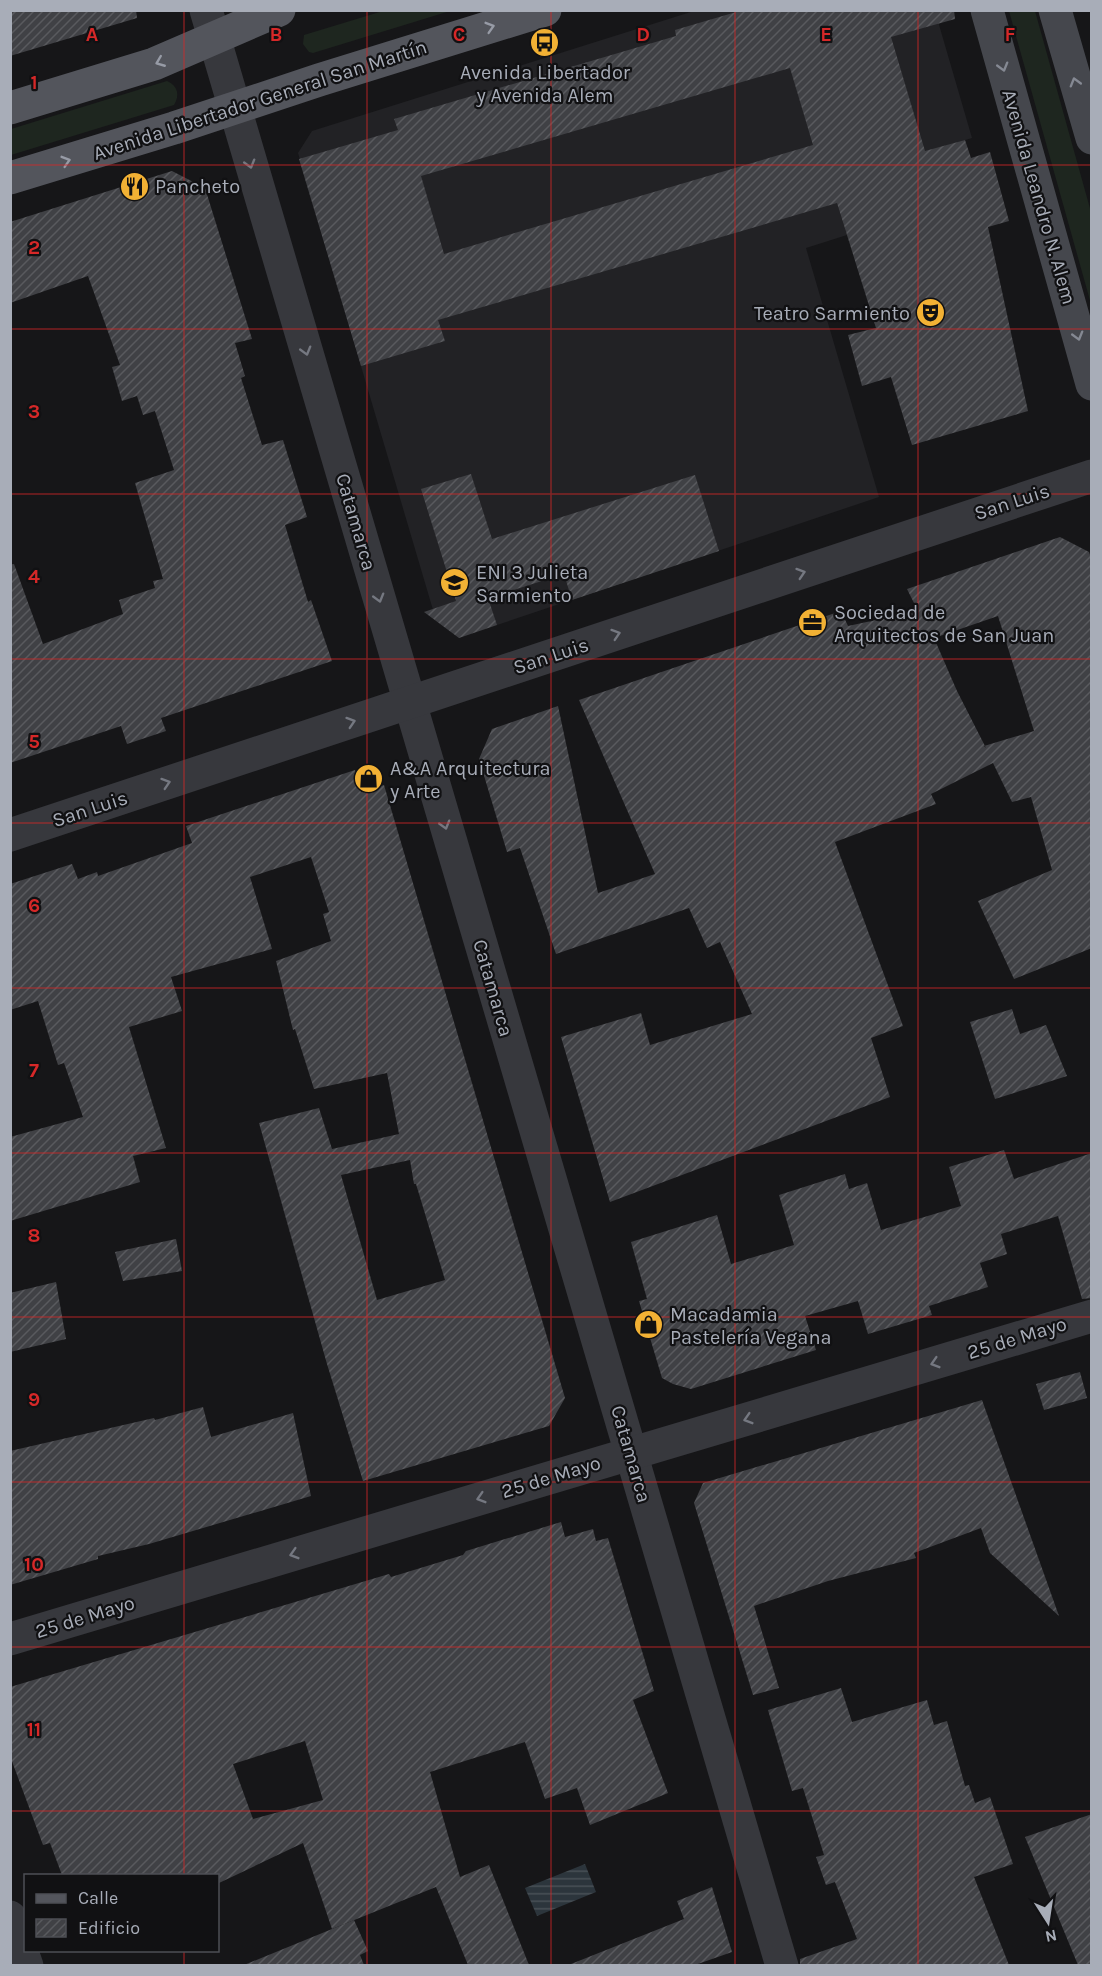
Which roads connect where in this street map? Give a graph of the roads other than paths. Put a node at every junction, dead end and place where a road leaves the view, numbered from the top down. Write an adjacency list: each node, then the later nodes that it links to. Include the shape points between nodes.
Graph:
1 (279, 10): 5 (main road)
2 (545, 10): 6 (main road, Avenida Libertador General San Martín, one-way to 2)
3 (987, 10): 10 (street, Avenida Leandro N. Alem, one-way to 10)
4 (1055, 10): 8 (street, one-way to 4)
5 (210, 25): 6 (street, Catamarca); 7 (main road, one-way to 7, via 154,64)
6 (234, 107): 9 (main road, Avenida Libertador General San Martín, one-way to 6); 12 (street, Catamarca, one-way to 12)
7 (10, 108)
8 (1092, 138)
9 (10, 178)
10 (1092, 384)
11 (1092, 476): 12 (street, San Luis, one-way to 11)
12 (409, 703): 13 (street, San Luis, one-way to 12); 15 (street, Catamarca, one-way to 15)
13 (10, 835)
14 (1092, 1316): 15 (street, 25 de Mayo, one-way to 15)
15 (631, 1454): 16 (street, 25 de Mayo, one-way to 16); 19 (street, Catamarca)
16 (10, 1639)
17 (10, 1917): 18 (street)
18 (27, 1965)
19 (782, 1965)

